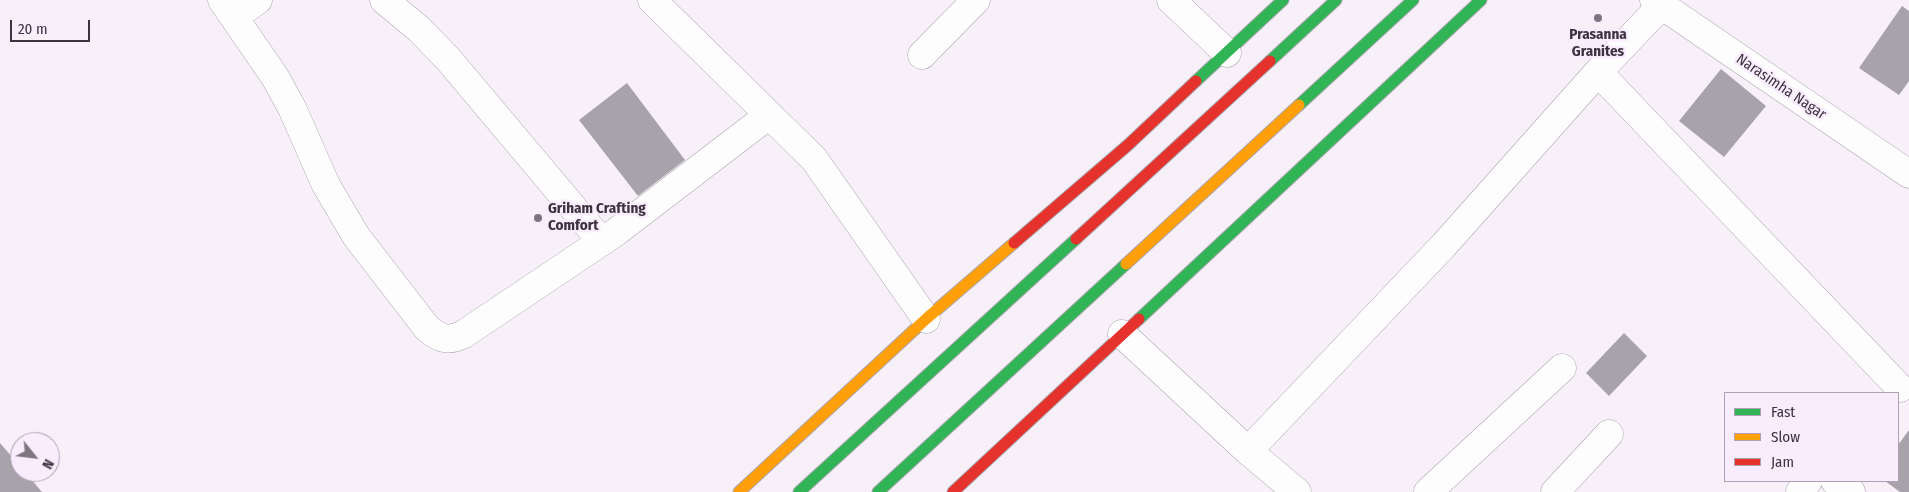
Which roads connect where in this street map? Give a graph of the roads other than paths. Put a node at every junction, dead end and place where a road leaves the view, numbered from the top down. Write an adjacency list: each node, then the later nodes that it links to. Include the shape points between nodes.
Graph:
1 (258, 0): 11 (street)
2 (384, 0): 17 (street, via 420,29 450,60)
3 (652, 0): 15 (street)
4 (976, 0): 13 (street)
5 (1171, 0): 12 (street)
6 (1284, 0): 12 (street)
7 (1336, 0): 26 (street)
8 (1413, 0): 27 (street)
9 (1481, 0): 19 (street)
10 (1657, 3): 14 (street); 16 (street, Narasimha Nagar)
11 (228, 9): 17 (street, via 275,77 326,185 356,236 427,328 439,338 453,340 464,334)
12 (1227, 53): 18 (street, via 1128,145)
13 (922, 55)
14 (1598, 72): 21 (street); 23 (street, via 1444,245)
15 (769, 115): 17 (street); 18 (street, via 814,159)
16 (1909, 174)
17 (602, 242)
18 (926, 319): 25 (street)
19 (1122, 334): 23 (street); 28 (street)
20 (1562, 368): 30 (street)
21 (1901, 387)
22 (1609, 434): 31 (street)
23 (1248, 451): 29 (street)
24 (1836, 482): 32 (street)
25 (739, 492)
26 (799, 492)
27 (878, 492)
28 (953, 492)
29 (1297, 492)
30 (1428, 492)
31 (1555, 492)
32 (1851, 492)

